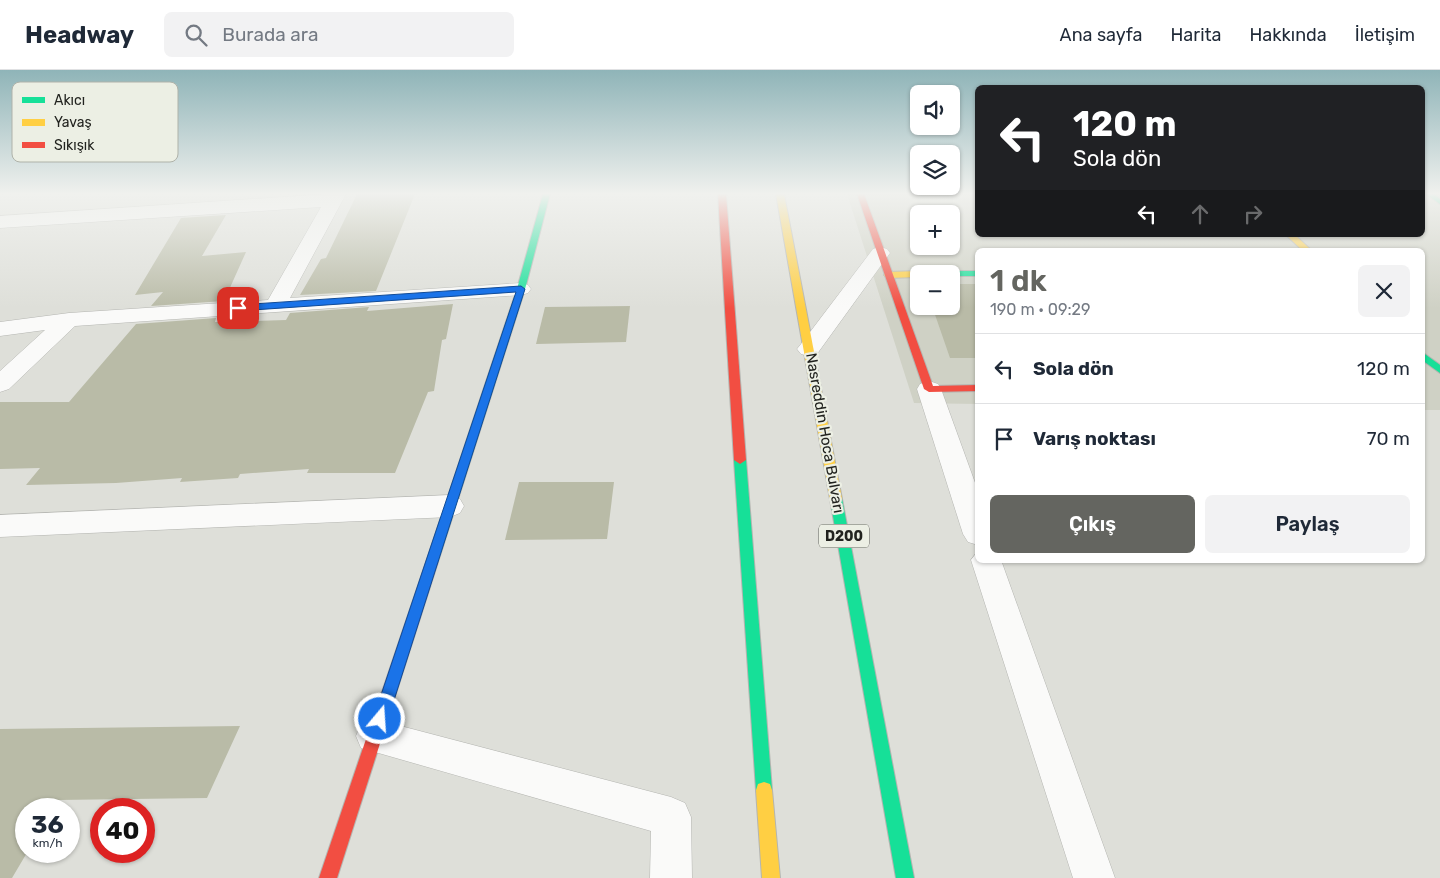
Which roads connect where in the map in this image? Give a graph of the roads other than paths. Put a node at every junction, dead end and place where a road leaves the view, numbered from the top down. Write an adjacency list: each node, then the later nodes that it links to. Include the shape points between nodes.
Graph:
1 (317, 232): 14 (street)
2 (537, 232): 13 (main road)
3 (724, 232): 30 (main road)
4 (787, 232): 17 (main road, Nasreddin Hoca Bulvarı / D200)
5 (873, 232): 8 (main road)
6 (1292, 237): 7 (main road)
7 (1304, 248)
8 (880, 253): 12 (main road); 17 (street)
9 (960, 273): 10 (main road)
10 (975, 273)
11 (910, 274): 12 (main road)
12 (888, 275): 22 (main road)
13 (521, 289): 14 (street); 23 (main road)
14 (275, 306): 15 (street)
15 (69, 320): 16 (street); 20 (street)
16 (0, 329)
17 (809, 348): 31 (main road, Nasreddin Hoca Bulvarı / D200)
18 (1425, 357): 19 (main road)
19 (1440, 370)
20 (0, 384)
21 (975, 388): 22 (main road)
22 (928, 389): 24 (street)
23 (450, 506): 25 (street); 27 (main road)
24 (975, 525)
25 (0, 526)
26 (987, 563): 32 (street)
27 (374, 736): 28 (main road); 29 (street, via 670,817)
28 (328, 878)
29 (671, 878)
30 (771, 878)
31 (905, 878)
32 (1094, 878)

